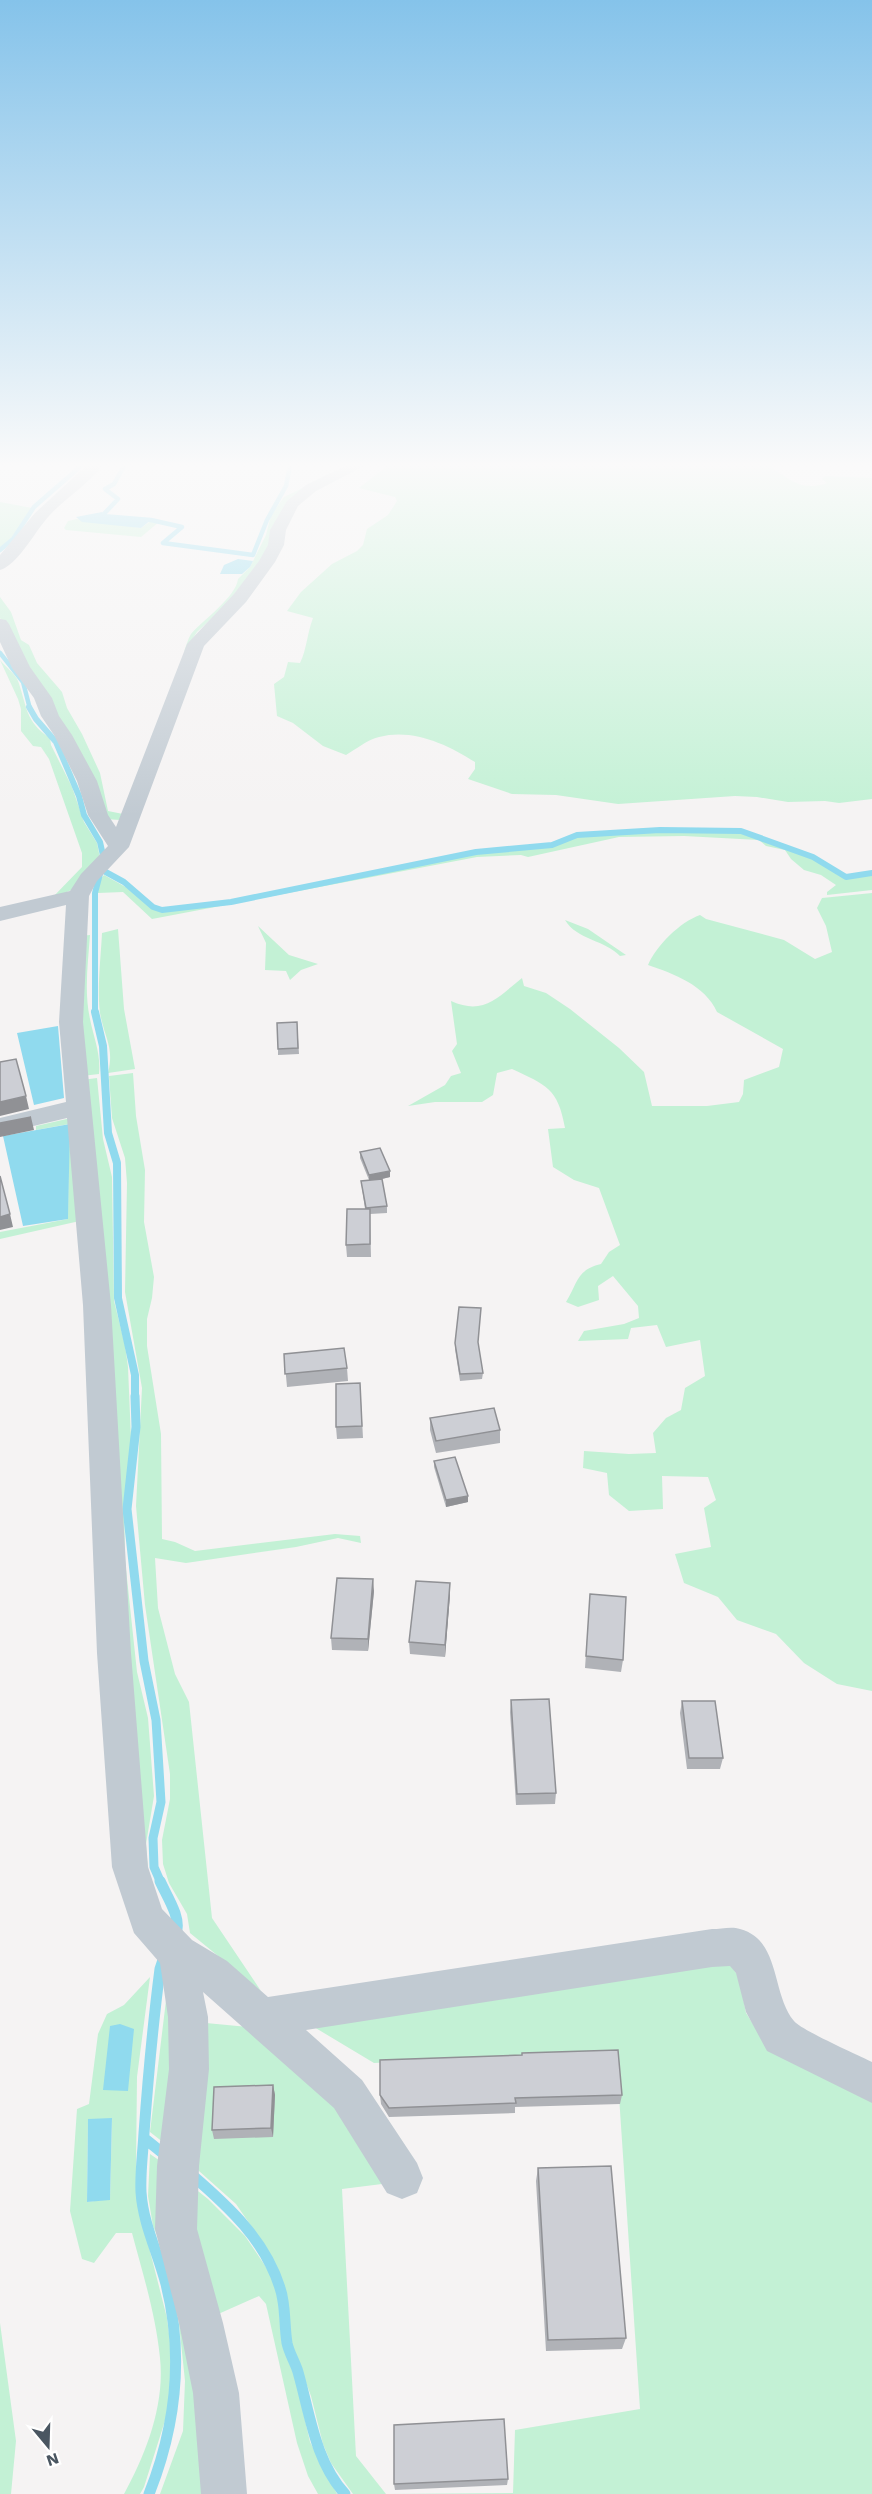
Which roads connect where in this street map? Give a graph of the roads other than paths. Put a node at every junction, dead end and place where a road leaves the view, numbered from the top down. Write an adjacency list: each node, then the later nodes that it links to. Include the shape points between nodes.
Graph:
1 (252, 582): 3 (street, via 195,644)
2 (0, 624): 3 (street, via 87,781 98,815)
3 (119, 847): 4 (street, via 88,878)
4 (78, 896): 5 (street); 6 (street, via 71,1022)
5 (0, 914)
6 (78, 1107): 7 (street); 8 (street, via 97,1305 114,1653 130,1867 147,1920)
7 (0, 1126)
8 (178, 1954): 9 (street, via 213,1975); 12 (street, via 188,2017 189,2069 178,2166 176,2229 216,2393)
9 (260, 2018): 10 (street, via 738,1947 753,1962 766,2012 781,2037); 11 (street, via 348,2094)
10 (872, 2083)
11 (402, 2178)
12 (224, 2494)

